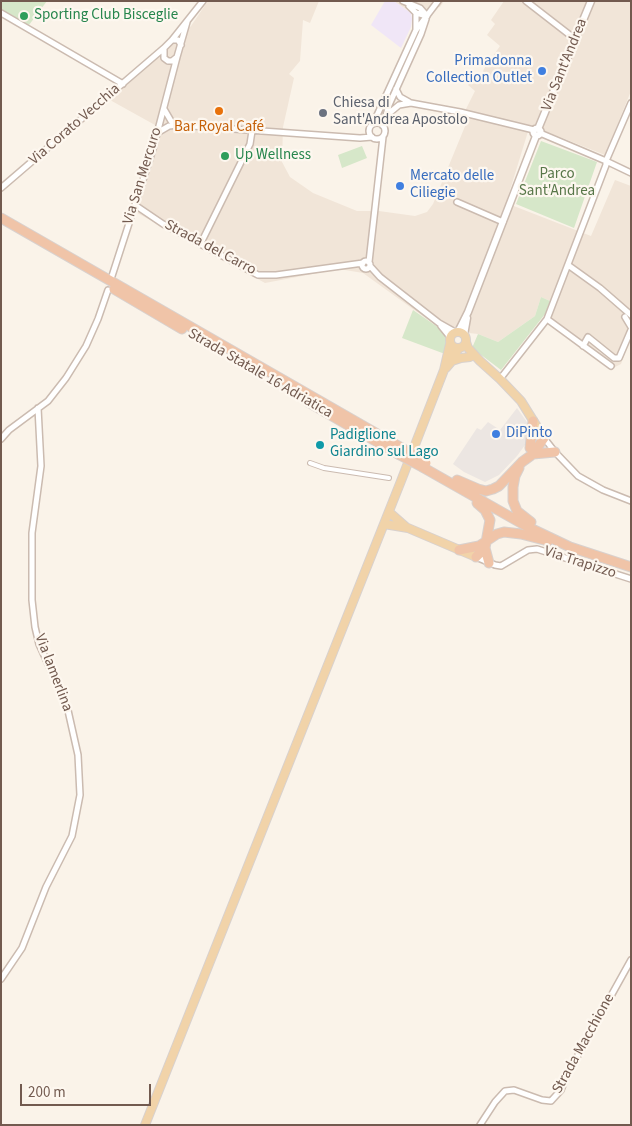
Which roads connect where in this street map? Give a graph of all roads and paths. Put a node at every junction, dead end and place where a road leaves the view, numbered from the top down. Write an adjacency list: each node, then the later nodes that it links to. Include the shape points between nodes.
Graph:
1 (203, 1): 9 (street, Via Corato Vecchia)
2 (526, 1): 11 (street)
3 (591, 1): 11 (street, Via Sant'Andrea)
4 (405, 2): 6 (street)
5 (436, 4): 6 (street); 8 (street)
6 (418, 10): 8 (street); 10 (street)
7 (1, 13): 19 (street)
8 (427, 16): 10 (street); 20 (street)
9 (187, 22): 12 (street, Via Corato Vecchia); 13 (street, Via Corato Vecchia)
10 (416, 30): 27 (street)
11 (575, 39): 31 (street, Via Sant'Andrea)
12 (172, 40): 13 (street, via 178,40); 14 (street, Via Corato Vecchia)
13 (181, 45): 15 (street, Via Corato Vecchia)
14 (164, 48): 16 (street); 17 (street, Via Corato Vecchia)
15 (177, 57): 16 (street, Via Corato Vecchia, via 172,61); 18 (street, Via San Mercuro)
16 (166, 59): 17 (street, Via Corato Vecchia, via 156,58); 18 (street)
17 (148, 62): 19 (street, Via Corato Vecchia)
18 (172, 76): 23 (street, Via San Mercuro)
19 (123, 84): 39 (street, Via Corato Vecchia)
20 (396, 89): 21 (street, via 400,97); 24 (street)
21 (411, 103): 24 (street, via 399,105); 31 (street)
22 (631, 103): 37 (street)
23 (164, 109): 25 (street, Via San Mercuro); 26 (street)
24 (387, 114): 28 (street)
25 (160, 121): 26 (street); 32 (street, Via San Mercuro)
26 (170, 124): 30 (street); 32 (street)
27 (374, 124): 28 (street); 29 (street)
28 (383, 126): 34 (street)
29 (369, 130): 33 (street); 35 (street)
30 (252, 131): 33 (street); 45 (street, via 250,144)
31 (537, 132): 37 (street); 43 (street, Via Sant'Andrea)
32 (157, 133): 41 (street, Via San Mercuro)
33 (349, 136): 35 (street)
34 (383, 137): 35 (street); 36 (street)
35 (373, 138): 36 (street, via 380,145)
36 (381, 154): 46 (street)
37 (606, 160): 38 (street); 47 (street)
38 (631, 173)
39 (1, 188)
40 (457, 202): 43 (street)
41 (135, 205): 45 (street, Strada del Carro); 48 (street, Via San Mercuro)
42 (1, 218): 69 (highway, Strada Statale 16 Adriatica)
43 (503, 222): 50 (street, Via Sant'Andrea)
44 (1, 223): 69 (highway, Strada Statale 16 Adriatica)
45 (201, 243): 46 (street, Strada del Carro, via 258,275)
46 (366, 265): 53 (street)
47 (568, 265): 51 (street, via 600,288); 52 (street)
48 (112, 276)
49 (108, 290): 65 (street, via 82,352 48,401)
50 (468, 312): 54 (street, Via Sant'Andrea); 57 (street, Via Sant'Andrea)
51 (628, 316): 56 (street)
52 (547, 318): 58 (street); 64 (street)
53 (439, 324): 55 (street); 57 (street)
54 (461, 324): 55 (street); 57 (street, Via Sant'Andrea)
55 (446, 327): 57 (street)
56 (631, 329): 58 (street, via 619,358 614,358 588,337)
57 (458, 340): 59 (main road); 60 (main road, Via Sant'Andrea); 61 (main road); 63 (main road, Via Sant'Andrea)
58 (583, 346): 62 (street)
59 (470, 357): 60 (main road); 61 (main road)
60 (452, 361): 63 (main road, Via Sant'Andrea)
61 (480, 361): 64 (main road)
62 (611, 366)
63 (444, 370): 77 (main road, Via Sant'Andrea)
64 (500, 379): 66 (main road, via 521,402)
65 (38, 408): 68 (street); 90 (street, Via lamerlina, via 41,466 32,533 32,600 39,644 67,706 78,754 80,795 72,836 46,887 22,948)
66 (533, 422): 67 (main road); 70 (highway)
67 (544, 438): 70 (highway); 71 (street)
68 (1, 439)
69 (399, 451): 75 (highway, Strada Statale 16 Adriatica, bridge)
70 (531, 451): 71 (highway); 72 (highway)
71 (555, 452): 76 (street, via 590,484)
72 (522, 462): 75 (highway, via 493,489 478,490); 78 (highway, via 515,476 513,501 517,511)
73 (310, 463): 74 (street)
74 (389, 478)
75 (455, 483): 78 (highway, Strada Statale 16 Adriatica); 81 (highway, via 488,514 490,525); 82 (highway, Strada Statale 16 Adriatica, via 528,527)
76 (631, 502)
77 (389, 512): 79 (main road, Via Sant'Andrea); 80 (main road)
78 (531, 522): 85 (highway, Strada Statale 16 Adriatica, via 573,542)
79 (384, 524): 80 (main road); 91 (main road, Via Sant'Andrea)
80 (408, 528): 83 (main road)
81 (483, 545): 82 (highway, via 497,534 511,532); 83 (highway); 84 (highway); 86 (highway)
82 (570, 547): 87 (highway, Strada Statale 16 Adriatica)
83 (459, 550): 84 (main road)
84 (476, 557): 86 (street)
85 (631, 561)
86 (489, 563): 88 (street, Via Trapizzo, via 501,566 528,550 537,549)
87 (631, 567)
88 (631, 579)
89 (631, 960): 92 (street, Strada Macchione, via 561,1090 550,1101 514,1090 505,1091)
90 (1, 979)
91 (145, 1125)
92 (480, 1125)

